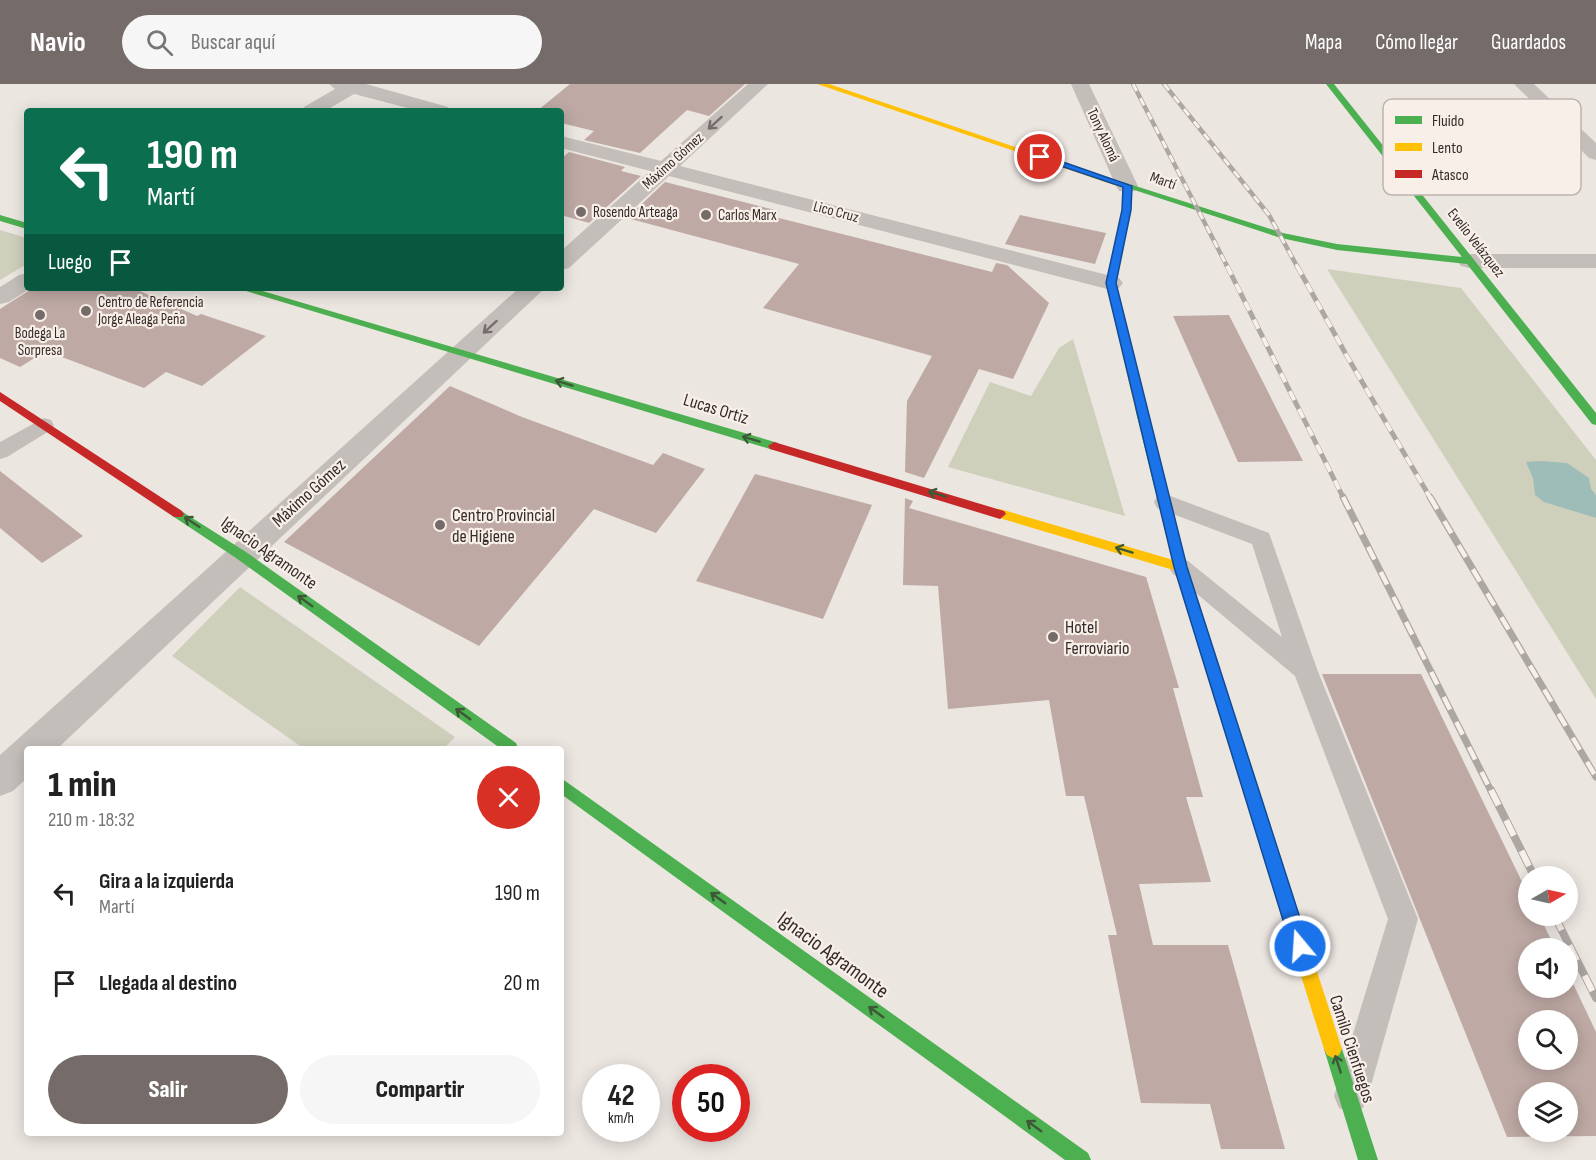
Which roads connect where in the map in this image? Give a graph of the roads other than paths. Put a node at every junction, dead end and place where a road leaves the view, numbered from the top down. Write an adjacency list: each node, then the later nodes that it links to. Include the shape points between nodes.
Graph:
1 (759, 84): 14 (street, Máximo Gómez, one-way to 14)
2 (821, 84): 15 (main road, Martí)
3 (1080, 84): 15 (street, Tony Alomá)
4 (1330, 84): 12 (main road, Evelio Velázquez)
5 (1523, 84): 7 (street)
6 (349, 85): 8 (street); 9 (street)
7 (1539, 99)
8 (315, 108)
9 (430, 108)
10 (1581, 140): 13 (street)
11 (564, 143): 14 (street, Lico Cruz)
12 (1383, 151)
13 (1596, 154)
14 (664, 169): 19 (street, Máximo Gómez); 23 (street, Lico Cruz)
15 (1127, 186): 20 (main road, Martí, via 1281,236 1337,247); 23 (main road, Camilo Cienfuegos, via 1127,210)
16 (1417, 195): 20 (main road, Evelio Velázquez)
17 (0, 218): 18 (main road)
18 (24, 225)
19 (564, 260)
20 (1469, 261): 21 (street); 29 (main road, Evelio Velázquez)
21 (1596, 261)
22 (24, 282): 26 (street)
23 (1111, 283): 32 (main road, Camilo Cienfuegos)
24 (251, 291): 27 (main road, Lucas Ortiz)
25 (530, 291): 27 (street, Máximo Gómez, one-way to 27)
26 (0, 297)
27 (463, 352): 33 (street, Máximo Gómez); 34 (main road, Lucas Ortiz, one-way to 27)
28 (0, 396): 30 (main road, Ignacio Agramonte)
29 (1596, 421)
30 (44, 425): 31 (lane); 33 (main road, Ignacio Agramonte, one-way to 30)
31 (0, 452)
32 (1165, 502): 34 (main road, Camilo Cienfuegos); 35 (lane, via 1261,538)
33 (241, 555): 36 (street, Máximo Gómez); 37 (main road, Ignacio Agramonte, one-way to 33)
34 (1180, 567): 35 (lane); 41 (main road, Camilo Cienfuegos, one-way to 34)
35 (1305, 670): 41 (lane, via 1403,920)
36 (35, 746)
37 (508, 746)
38 (24, 757): 39 (street)
39 (0, 779)
40 (564, 787): 42 (main road, Ignacio Agramonte, one-way to 40)
41 (1349, 1102): 43 (main road, Camilo Cienfuegos)
42 (1081, 1160)
43 (1368, 1160)

